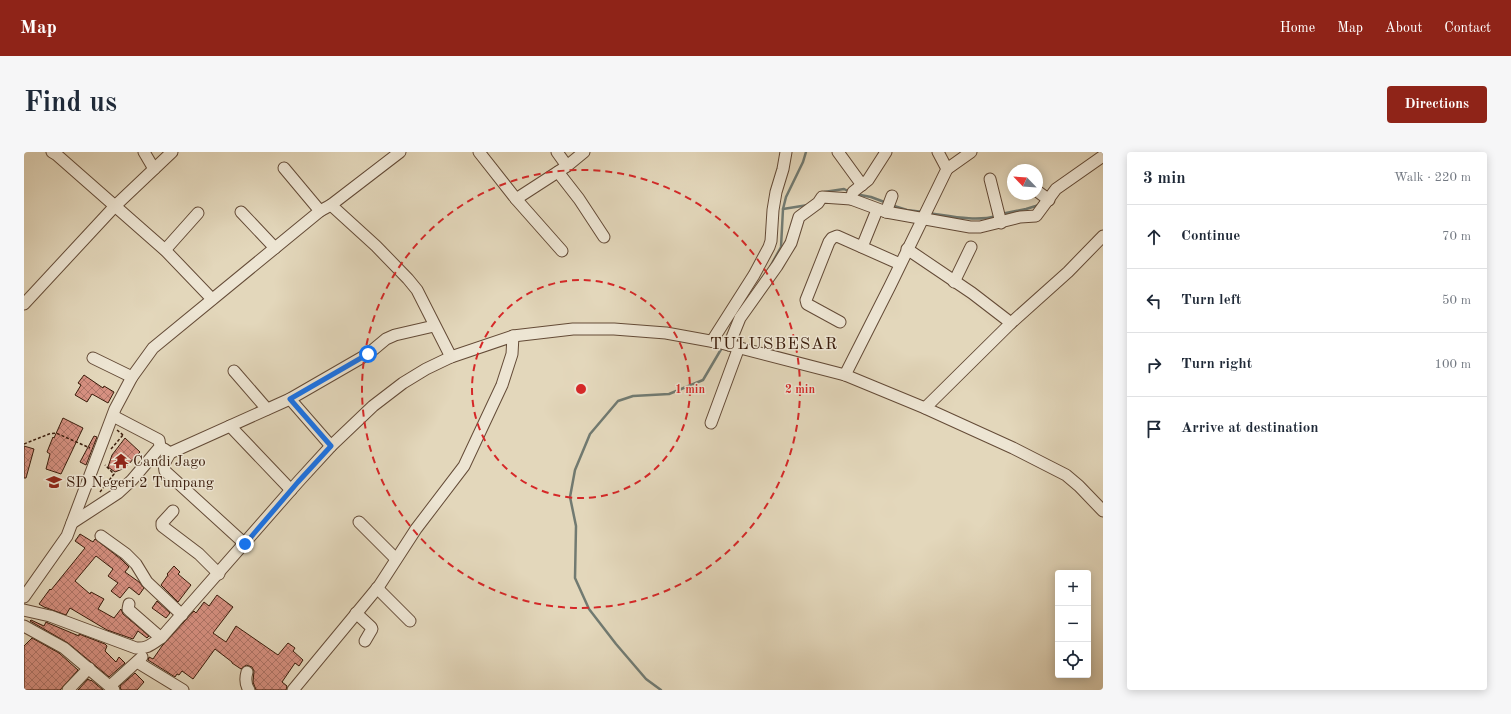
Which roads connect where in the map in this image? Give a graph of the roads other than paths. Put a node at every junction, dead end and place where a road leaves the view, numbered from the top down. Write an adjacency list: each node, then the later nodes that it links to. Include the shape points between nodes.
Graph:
1 (52, 152): 25 (street)
2 (144, 152): 16 (street)
3 (172, 152): 16 (street)
4 (400, 152): 24 (street)
5 (479, 152): 23 (street)
6 (557, 152): 14 (street)
7 (584, 152): 14 (street)
8 (786, 152): 48 (street, via 776,192 771,241)
9 (838, 152): 20 (street)
10 (885, 152): 20 (street, via 868,180)
11 (938, 152): 17 (street)
12 (971, 152): 17 (street)
13 (1103, 156): 22 (street)
14 (567, 166): 18 (street)
15 (284, 168): 27 (street)
16 (154, 169): 25 (street)
17 (947, 169): 30 (street)
18 (558, 172): 23 (street); 33 (street)
19 (990, 180): 31 (street)
20 (862, 185): 21 (street)
21 (852, 196): 26 (street); 48 (street, via 822,197 799,217 791,243)
22 (1044, 197): 31 (street, via 1036,216)
23 (516, 199): 39 (street)
24 (331, 205): 27 (street); 46 (street, via 408,279 417,290)
25 (115, 206): 38 (street); 43 (street)
26 (886, 206): 30 (street); 34 (street)
27 (320, 211): 36 (street)
28 (241, 212): 36 (street)
29 (198, 213): 38 (street)
30 (925, 215): 31 (street, via 980,227); 37 (street)
31 (1000, 218)
32 (1103, 236): 45 (street, via 1068,272)
33 (604, 237)
34 (862, 247): 40 (street); 44 (street, via 837,236 832,238 807,296 807,304)
35 (971, 247): 41 (street)
36 (275, 248): 42 (street)
37 (907, 249): 40 (street); 41 (street)
38 (165, 250): 42 (street)
39 (562, 251)
40 (900, 264): 52 (street)
41 (954, 282): 45 (street)
42 (212, 299): 53 (street, via 153,348)
43 (24, 304)
44 (840, 322)
45 (1011, 323): 55 (street)
46 (434, 326): 49 (street); 54 (street, via 386,339 368,354)
47 (513, 336): 48 (street, via 614,329 666,333); 49 (street); 70 (street, via 512,354 502,385 464,466)
48 (725, 344): 52 (street); 58 (street)
49 (451, 357): 60 (street, via 403,383 373,406)
50 (93, 358): 53 (street)
51 (234, 371): 56 (street)
52 (845, 376): 55 (street)
53 (132, 377): 57 (street)
54 (290, 399): 56 (street); 60 (street)
55 (925, 408): 65 (street, via 1066,475)
56 (267, 409): 59 (street)
57 (113, 416): 61 (street, via 159,440); 67 (street, via 105,454)
58 (711, 423)
59 (230, 426): 62 (street); 63 (street)
60 (331, 446): 63 (street)
61 (160, 447): 62 (street); 67 (street, via 118,493)
62 (170, 453): 69 (street, via 164,464 165,471)
63 (291, 490): 69 (street)
64 (172, 510): 71 (street, via 162,522 162,526 199,554)
65 (1103, 511)
66 (359, 522): 70 (street)
67 (72, 523): 73 (street, via 67,536)
68 (101, 536): 77 (street, via 131,559 147,582)
69 (245, 544): 71 (street)
70 (396, 559): 72 (street)
71 (219, 574): 77 (street)
72 (377, 588): 76 (street); 78 (street)
73 (24, 597)
74 (129, 604): 80 (street, via 128,609)
75 (24, 610): 80 (street, via 50,616 136,648 148,647)
76 (356, 613): 81 (street, via 372,629); 90 (street)
77 (182, 616): 80 (street)
78 (410, 621)
79 (24, 626): 84 (street, via 64,648)
80 (161, 638)
81 (364, 641)
82 (145, 653): 83 (street)
83 (137, 662): 86 (street); 88 (street)
84 (89, 668): 86 (street); 87 (street)
85 (247, 672): 89 (street, via 245,679)
86 (112, 688)
87 (68, 690)
88 (183, 690)
89 (249, 690)
90 (293, 690)

